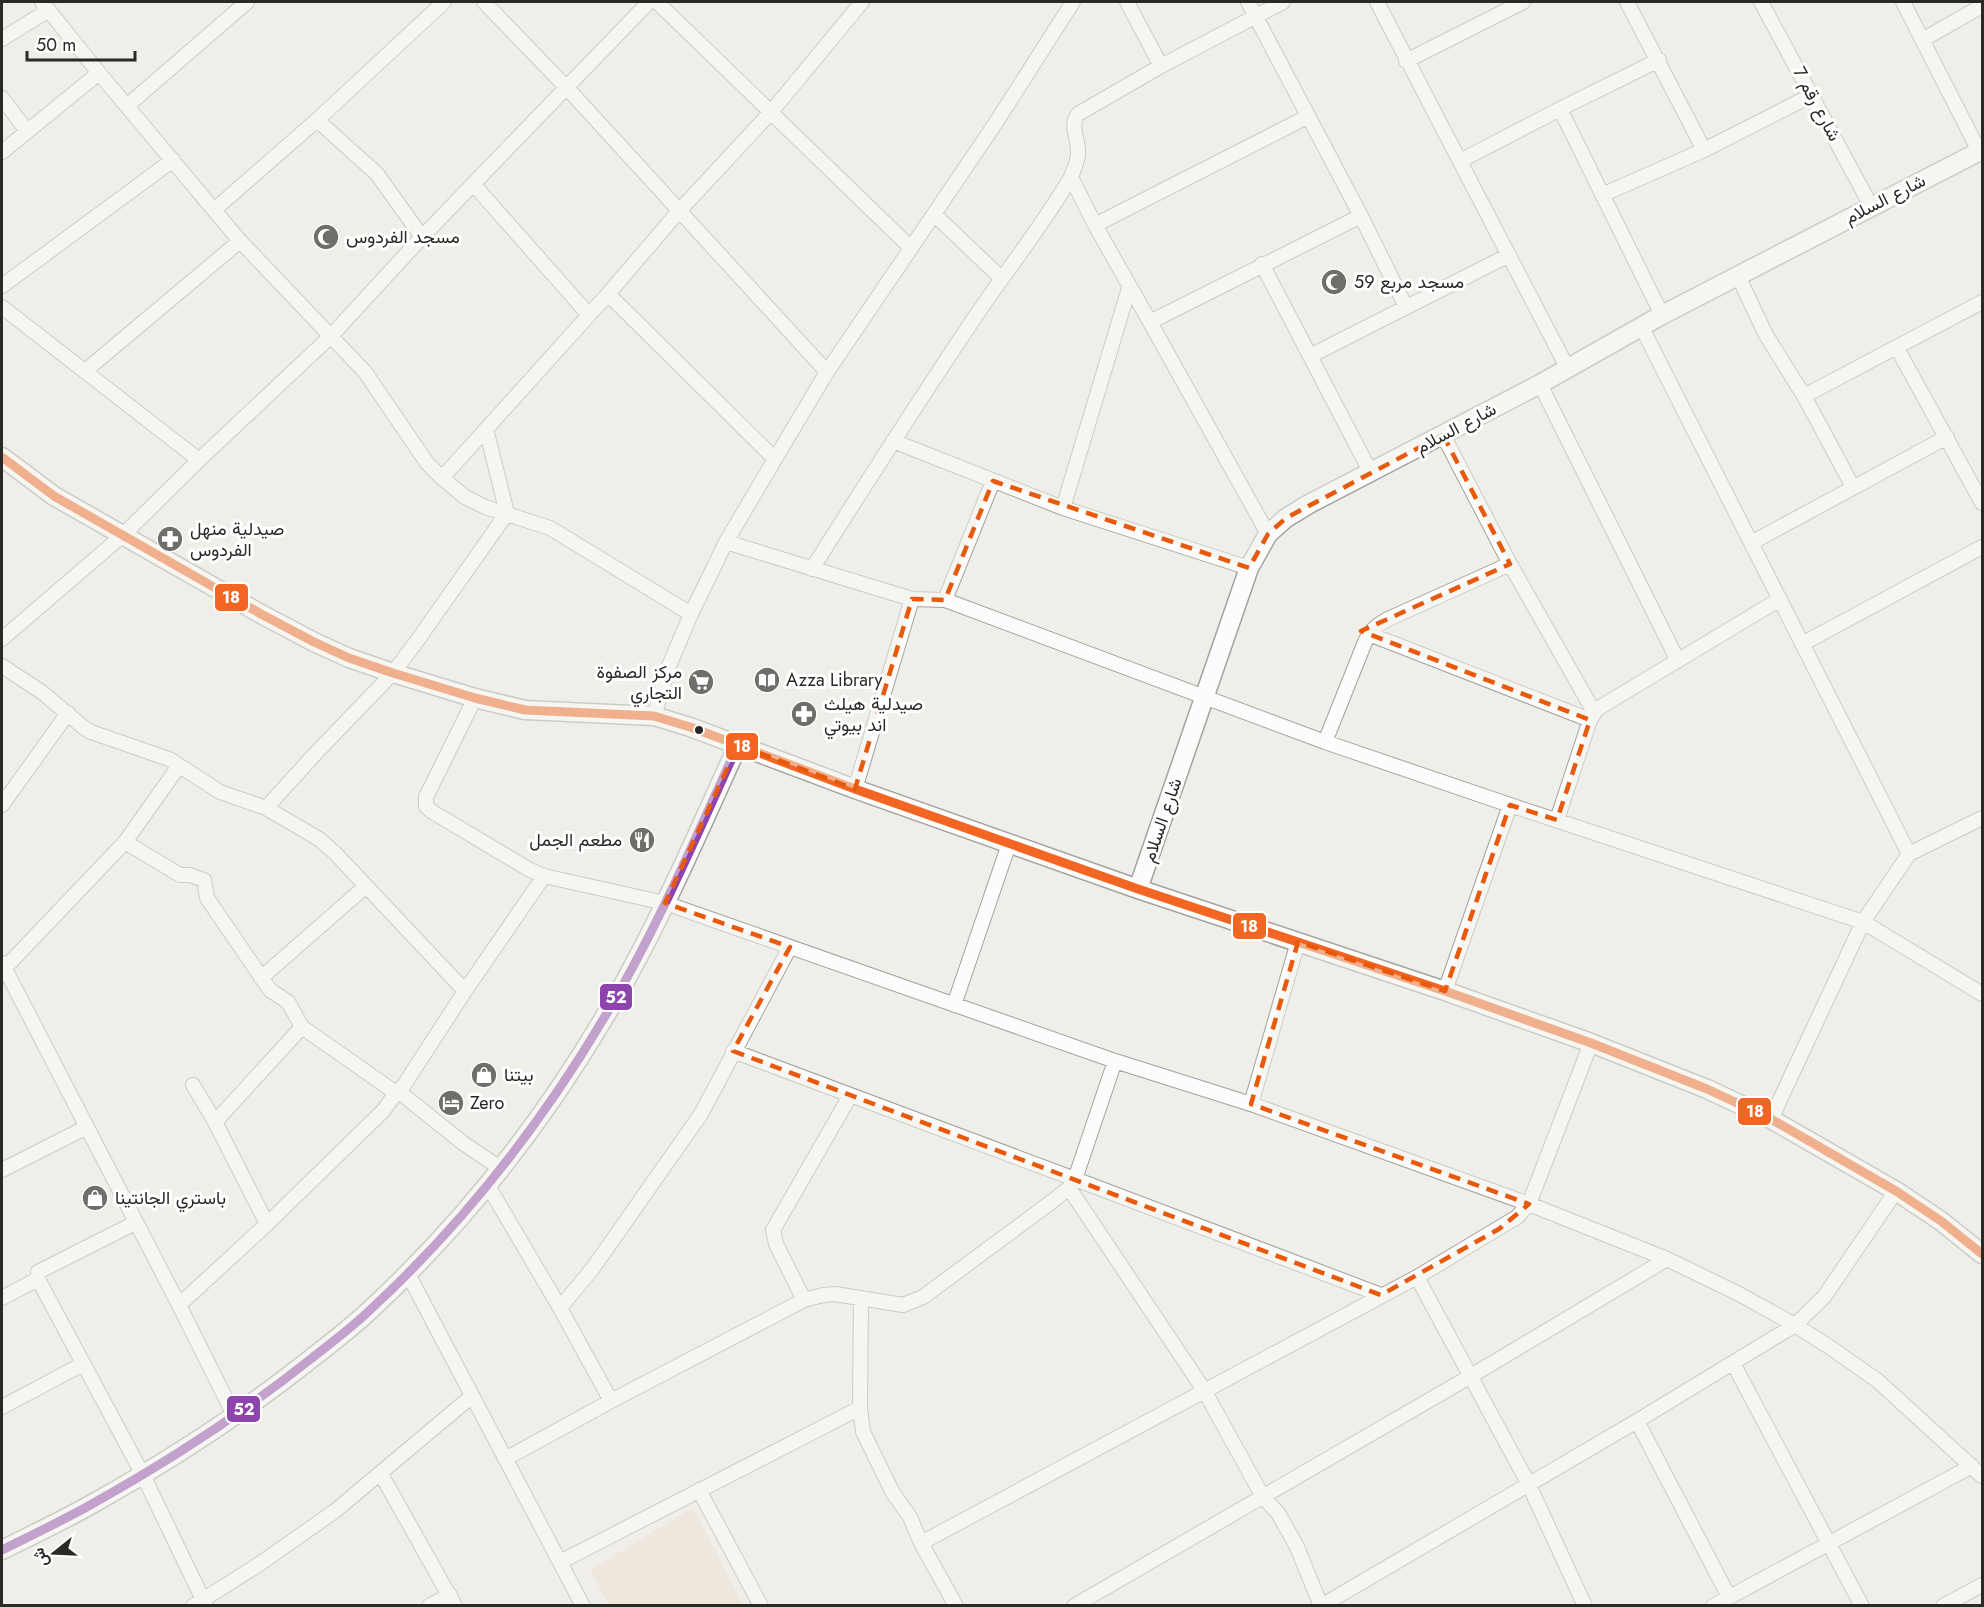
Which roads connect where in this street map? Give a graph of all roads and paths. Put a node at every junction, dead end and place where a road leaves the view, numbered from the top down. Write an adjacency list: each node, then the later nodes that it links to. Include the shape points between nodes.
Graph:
1 (247, 2): 28 (street)
2 (444, 2): 32 (street)
3 (484, 2): 25 (street)
4 (649, 2): 25 (street)
5 (657, 2): 30 (street)
6 (1073, 2): 45 (street)
7 (1127, 2): 23 (street)
8 (1248, 2): 18 (street)
9 (1283, 2): 18 (street)
10 (1377, 2): 22 (street)
11 (1523, 2): 22 (street)
12 (1628, 2): 21 (street)
13 (1761, 2): 26 (street, شارع رقم 7)
14 (1903, 2): 20 (street)
15 (856, 4): 30 (street)
16 (46, 6): 19 (street); 24 (street)
17 (1983, 6): 20 (street)
18 (1256, 16): 23 (street); 31 (street)
19 (2, 39)
20 (1922, 40): 35 (street)
21 (1659, 60): 29 (street); 34 (street)
22 (1406, 61): 38 (street)
23 (1161, 66): 39 (street, via 1076,117 1079,146)
24 (99, 73): 28 (street); 33 (street)
25 (567, 88): 40 (street); 44 (street)
26 (1812, 95): 34 (street); 42 (street, شارع رقم 7)
27 (2, 98): 33 (street)
28 (127, 106): 37 (street)
29 (1560, 109): 38 (street); 41 (street)
30 (772, 111): 44 (street); 50 (street)
31 (1307, 117): 46 (street); 47 (street)
32 (317, 120): 43 (street); 48 (street, via 377,174)
33 (27, 130): 36 (street)
34 (1704, 150): 41 (street)
35 (1981, 150): 42 (street, شارع السلام)
36 (2, 152)
37 (173, 160): 43 (street); 55 (street)
38 (1460, 161): 51 (street)
39 (1071, 177): 47 (street); 54 (street)
40 (474, 184): 48 (street); 61 (street)
41 (1602, 195): 62 (street)
42 (1871, 206): 53 (street, شارع السلام)
43 (214, 210): 49 (street)
44 (679, 211): 57 (street); 70 (street)
45 (934, 214): 50 (street); 54 (street)
46 (1360, 216): 52 (street); 60 (street)
47 (1095, 225): 56 (street)
48 (422, 237): 65 (street)
49 (240, 241): 65 (street); 69 (street)
50 (910, 247): 70 (street)
51 (1509, 255): 60 (street); 68 (street)
52 (1262, 264): 63 (street); 67 (street)
53 (1738, 276): 62 (street, شارع السلام); 72 (street, via 1766,335)
54 (1001, 278): 76 (street)
55 (2, 286)
56 (1129, 288): 63 (street); 85 (street)
57 (608, 294): 61 (street); 78 (street)
58 (1983, 302): 66 (street)
59 (2, 307): 69 (street)
60 (1406, 308): 67 (street)
61 (589, 315): 73 (street)
62 (1662, 315): 64 (street, شارع السلام)
63 (1150, 322): 87 (street)
64 (1641, 326): 68 (street, شارع السلام); 90 (street)
65 (331, 336): 79 (street); 81 (street, via 364,372 427,463)
66 (1897, 348): 72 (street); 75 (street)
67 (1310, 356): 80 (street)
68 (1568, 369): 71 (street, شارع السلام)
69 (85, 370): 79 (street)
70 (827, 372): 78 (street)
71 (1540, 384): 74 (street, شارع السلام); 102 (street)
72 (1804, 396): 83 (street)
73 (486, 429): 81 (street); 86 (street)
74 (1443, 435): 80 (street, شارع السلام); 92 (street)
75 (1947, 437): 83 (street); 84 (street)
76 (893, 441): 82 (street); 93 (street)
77 (2, 457): 88 (street, via 54,496)
78 (775, 459): 89 (street)
79 (199, 460): 88 (street)
80 (1371, 473): 87 (street, شارع السلام, via 1309,504)
81 (442, 478): 86 (street, via 465,497)
82 (993, 481): 85 (street); 97 (street)
83 (1853, 487): 90 (street)
84 (1983, 503)
85 (1063, 508): 94 (street)
86 (507, 513): 98 (street, via 550,528); 104 (street)
87 (1268, 534): 94 (street, شارع السلام)
88 (123, 536): 100 (street); 104 (street, via 314,642)
89 (726, 542): 93 (street); 98 (street)
90 (1751, 543): 96 (street)
91 (1983, 547): 101 (street)
92 (1510, 564): 99 (street, via 1386,620); 109 (street)
93 (812, 568): 95 (street)
94 (1249, 568): 106 (street, شارع السلام)
95 (912, 599): 97 (street); 113 (street)
96 (1780, 599): 101 (street); 102 (street)
97 (945, 600): 106 (street)
98 (691, 614): 108 (street)
99 (1369, 634): 109 (street); 110 (street)
100 (2, 639)
101 (1802, 644): 121 (street)
102 (1678, 661): 109 (street, via 1599,706)
103 (2, 666): 107 (street)
104 (393, 673): 105 (street); 116 (street)
105 (475, 698): 108 (street, via 525,710); 122 (street, via 426,797 426,806)
106 (1204, 698): 110 (street); 124 (street, شارع السلام)
107 (68, 713): 112 (street, via 91,732); 114 (street)
108 (654, 716): 111 (street)
109 (1592, 716): 118 (street)
110 (1326, 742): 115 (street)
111 (738, 745): 113 (street); 125 (street)
112 (179, 766): 116 (street, via 220,792); 119 (street)
113 (855, 789): 120 (street)
114 (3, 802)
115 (1510, 806): 118 (street); 132 (street)
116 (266, 808): 123 (street, via 319,839)
117 (1983, 818): 121 (street)
118 (1557, 820): 126 (street)
119 (125, 842): 129 (street); 130 (street, via 180,875 204,880 207,898)
120 (1009, 844): 124 (street); 134 (street)
121 (1909, 854): 126 (street)
122 (544, 876): 125 (street); 131 (street)
123 (366, 886): 130 (street); 131 (street)
124 (1138, 889): 127 (street)
125 (666, 903): 128 (street); 146 (street, via 577,1063)
126 (1863, 922): 133 (street); 143 (street)
127 (1298, 942): 132 (street); 142 (street)
128 (790, 947): 134 (street); 137 (street)
129 (3, 966): 145 (street)
130 (261, 978): 135 (street, via 288,1002)
131 (465, 991): 140 (street)
132 (1445, 991): 136 (street)
133 (1983, 994)
134 (954, 1005): 138 (street)
135 (302, 1027): 140 (street); 144 (street)
136 (1591, 1043): 143 (street); 151 (street)
137 (733, 1051): 141 (street); 164 (street, via 701,1114 593,1268)
138 (1115, 1061): 142 (street); 149 (street)
139 (193, 1085): 144 (street)
140 (396, 1093): 146 (street); 153 (street, via 383,1111)
141 (850, 1096): 149 (street); 162 (street, via 773,1230)
142 (1251, 1104): 151 (street)
143 (1771, 1119): 150 (street)
144 (215, 1122): 153 (street)
145 (87, 1127): 147 (street); 152 (street)
146 (500, 1168): 148 (street)
147 (2, 1170)
148 (487, 1184): 156 (street); 164 (street)
149 (1072, 1184): 159 (street); 160 (street, via 923,1297 903,1305); 169 (street)
150 (1896, 1191): 154 (street); 165 (street, via 1824,1297)
151 (1529, 1204): 155 (street); 157 (street, via 1499,1229)
152 (135, 1223): 158 (street, via 38,1272); 163 (street)
153 (267, 1224): 163 (street)
154 (1983, 1254)
155 (1667, 1259): 165 (street); 168 (street)
156 (408, 1274): 170 (street); 174 (street, via 341,1335)
157 (1417, 1277): 159 (street); 168 (street)
158 (38, 1279): 161 (street); 167 (street)
159 (1381, 1296): 169 (street)
160 (861, 1298): 162 (street, via 835,1294); 173 (street)
161 (2, 1299)
162 (804, 1300): 171 (street)
163 (179, 1305): 174 (street)
164 (560, 1308): 171 (street)
165 (1795, 1325): 166 (street); 177 (street, via 1878,1381)
166 (1733, 1363): 175 (street); 184 (street)
167 (83, 1364): 172 (street); 179 (street)
168 (1471, 1376): 180 (street); 182 (street)
169 (1204, 1390): 182 (street); 183 (street)
170 (472, 1396): 176 (street); 178 (street)
171 (610, 1401): 176 (street)
172 (2, 1407)
173 (860, 1408): 181 (street); 183 (street, via 863,1432)
174 (234, 1415): 179 (street)
175 (1638, 1421): 180 (street); 188 (street)
176 (505, 1459): 186 (street)
177 (1977, 1471): 184 (street)
178 (381, 1474): 189 (street); 190 (street, via 299,1538)
179 (143, 1475): 185 (street); 190 (street)
180 (1528, 1483): 196 (street); 197 (street)
181 (699, 1490): 186 (street); 193 (street)
182 (1263, 1497): 195 (street); 196 (street, via 1278,1513 1297,1546)
183 (921, 1543): 194 (street)
184 (1830, 1543): 188 (street); 199 (street)
185 (2, 1550)
186 (560, 1562): 192 (street)
187 (1983, 1585): 200 (street)
188 (1729, 1598): 198 (street)
189 (453, 1600): 191 (street)
190 (201, 1604)
191 (429, 1605)
192 (583, 1605)
193 (761, 1605)
194 (956, 1605)
195 (1074, 1605)
196 (1321, 1605)
197 (1585, 1605)
198 (1713, 1605)
199 (1862, 1605)
200 (1943, 1605)

